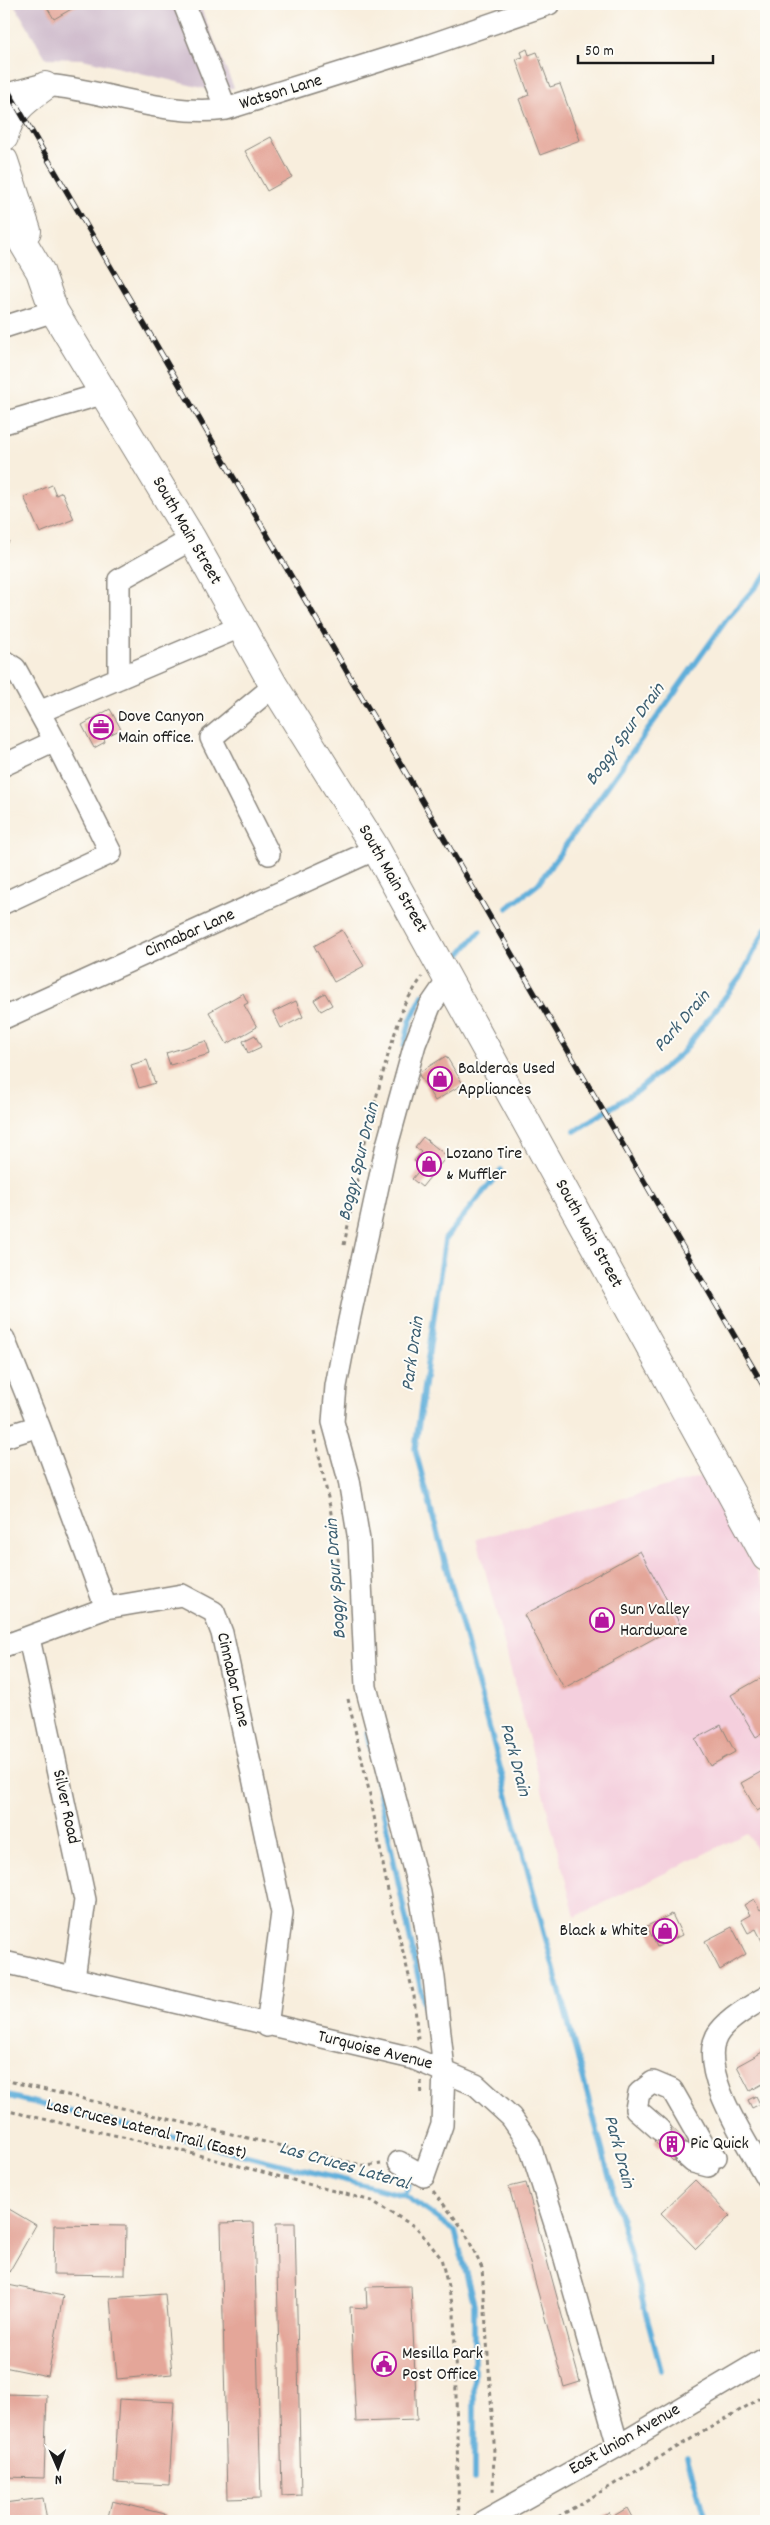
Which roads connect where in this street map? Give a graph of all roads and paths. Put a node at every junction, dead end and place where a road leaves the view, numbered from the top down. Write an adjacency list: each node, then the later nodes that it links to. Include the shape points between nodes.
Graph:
1 (184, 4): 5 (street)
2 (549, 4): 5 (street, Watson Lane)
3 (45, 86): 4 (street, Watson Lane); 5 (street, Watson Lane, via 167,108); 6 (main road, via 8,119)
4 (4, 95)
5 (226, 109)
6 (4, 137)
7 (4, 161): 9 (main road)
8 (4, 211): 9 (main road, South Main Street)
9 (40, 271): 10 (main road, South Main Street)
10 (54, 311): 11 (street); 12 (main road, South Main Street)
11 (4, 327)
12 (105, 393): 13 (street); 14 (main road, South Main Street)
13 (4, 423)
14 (192, 539): 15 (main road, South Main Street); 17 (street, via 119,580)
15 (240, 627): 17 (street); 18 (main road, South Main Street)
16 (4, 661): 19 (street, via 15,668)
17 (119, 678): 19 (street)
18 (274, 686): 22 (main road, South Main Street); 23 (street, via 211,738)
19 (39, 712): 20 (street)
20 (55, 741): 21 (street); 24 (street, via 111,853)
21 (4, 765)
22 (376, 850): 25 (main road, South Main Street); 27 (street, Cinnabar Lane)
23 (269, 854)
24 (4, 903)
25 (435, 956): 26 (main road, South Main Street); 28 (path, via 404,1005 390,1048 368,1127)
26 (448, 980): 33 (main road, South Main Street); 44 (street, via 430,1006 415,1044 386,1150 345,1339 333,1422 349,1480 359,1540 366,1687 420,1893)
27 (4, 1018)
28 (342, 1251)
29 (4, 1339): 31 (street)
30 (316, 1424): 34 (path, via 314,1434)
31 (39, 1426): 32 (street); 35 (street)
32 (4, 1437)
33 (766, 1556)
34 (340, 1573)
35 (106, 1608): 36 (street, Cinnabar Lane); 42 (street, Cinnabar Lane, via 182,1595 214,1612 222,1632 282,1913)
36 (29, 1638): 37 (street, Cinnabar Lane); 40 (street, Silver Road, via 85,1900)
37 (4, 1646)
38 (347, 1693): 43 (path, via 389,1896 414,1996)
39 (4, 1962): 40 (street, Turquoise Avenue)
40 (74, 1978): 42 (street, Turquoise Avenue)
41 (766, 1997): 52 (street, via 719,2031 711,2054 728,2108)
42 (267, 2026): 43 (street, Turquoise Avenue)
43 (420, 2060): 44 (street, Turquoise Avenue); 46 (path)
44 (444, 2070): 51 (street, via 442,2125); 55 (street, Turquoise Avenue, via 476,2085 510,2116 529,2143)
45 (4, 2080): 50 (path, via 366,2166)
46 (422, 2099)
47 (4, 2110): 57 (path, Las Cruces Lateral Trail (East), via 372,2201 417,2228 441,2258 454,2311)
48 (660, 2130): 49 (street, via 636,2108 639,2093 653,2082 672,2090 712,2162 693,2162)
49 (684, 2154)
50 (399, 2162): 51 (street)
51 (424, 2176): 56 (path, via 464,2230 482,2268 494,2443)
52 (766, 2177)
53 (766, 2358): 55 (street, East Union Avenue)
54 (766, 2395): 58 (path)
55 (618, 2446): 56 (street, East Union Avenue)
56 (488, 2519)
57 (459, 2521)
58 (551, 2521)

